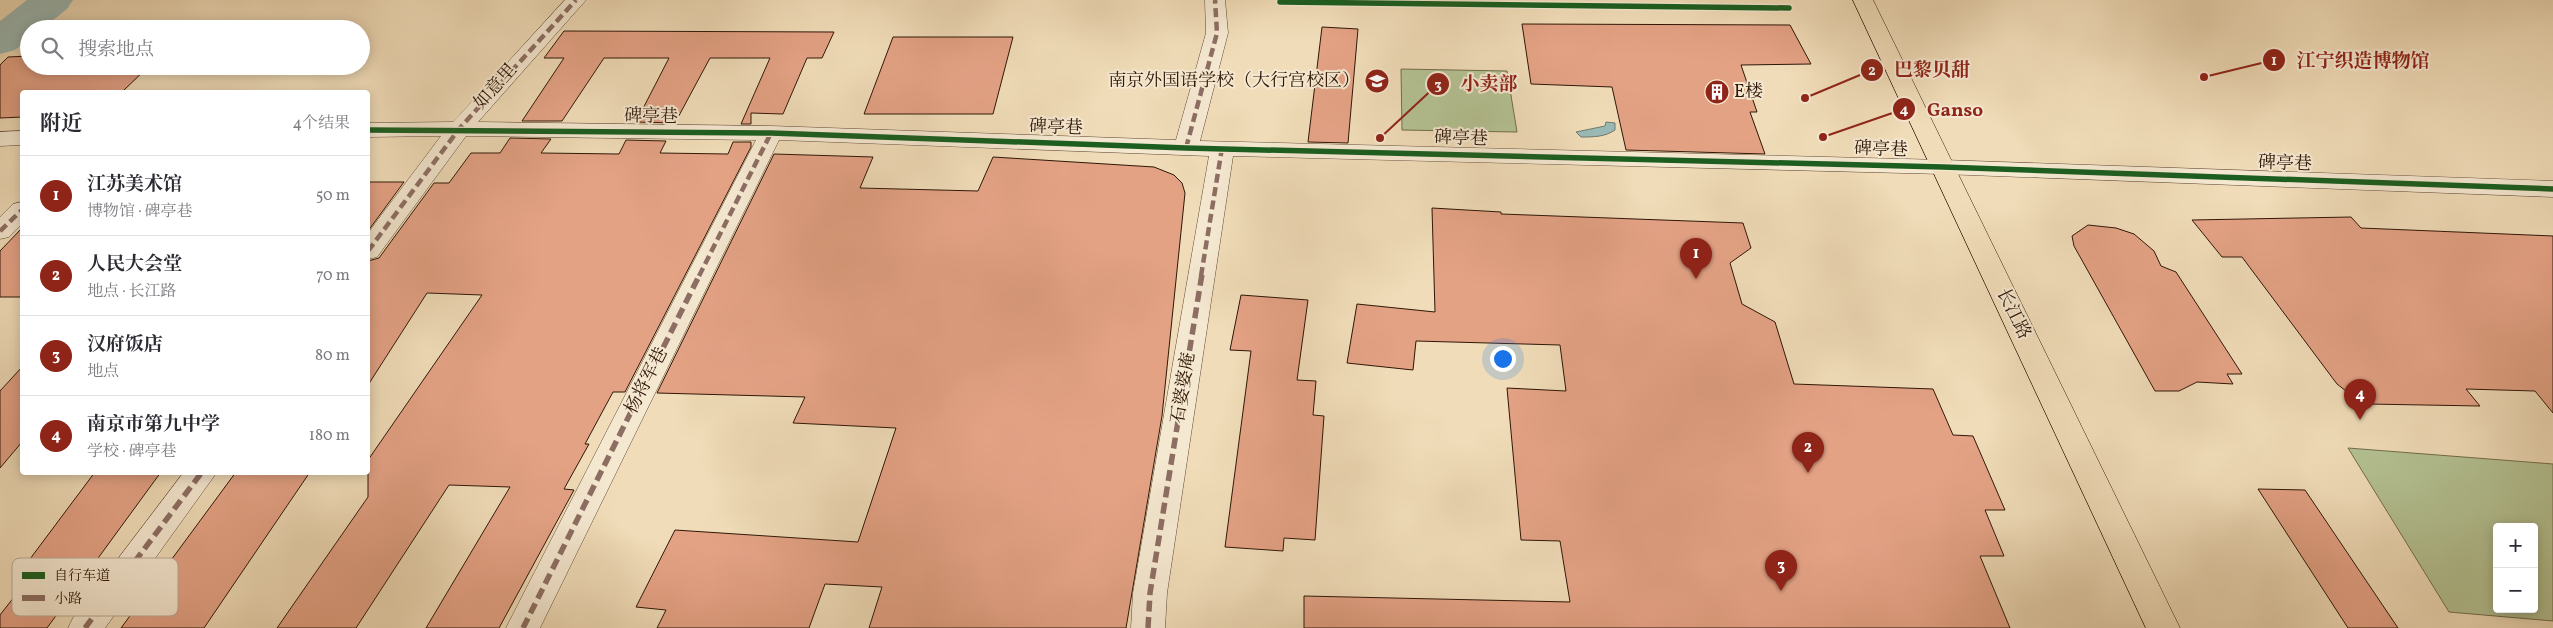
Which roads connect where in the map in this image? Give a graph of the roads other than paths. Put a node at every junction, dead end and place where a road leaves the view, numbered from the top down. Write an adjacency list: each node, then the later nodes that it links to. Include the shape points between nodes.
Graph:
1 (576, 0): 4 (street, 如意里)
2 (1215, 0): 9 (street, via 1217,33)
3 (1863, 0): 11 (main road, 长江路)
4 (458, 129): 5 (street, 碑亭巷); 6 (street, 碑亭巷); 15 (street, 如意里)
5 (370, 130)
6 (771, 133): 9 (street, 碑亭巷); 20 (street, 杨将军巷)
7 (20, 138): 8 (street)
8 (0, 139)
9 (1186, 148): 10 (street, 碑亭巷)
10 (1222, 148): 11 (street, 碑亭巷); 21 (street, 石婆婆庵, via 1152,584)
11 (1943, 167): 12 (street, 碑亭巷); 22 (main road, 长江路)
12 (2553, 189)
13 (20, 212): 14 (street)
14 (0, 231)
15 (370, 248)
16 (200, 475): 17 (street)
17 (138, 558)
18 (95, 616): 19 (street)
19 (86, 628)
20 (523, 628)
21 (1148, 628)
22 (2163, 628)

